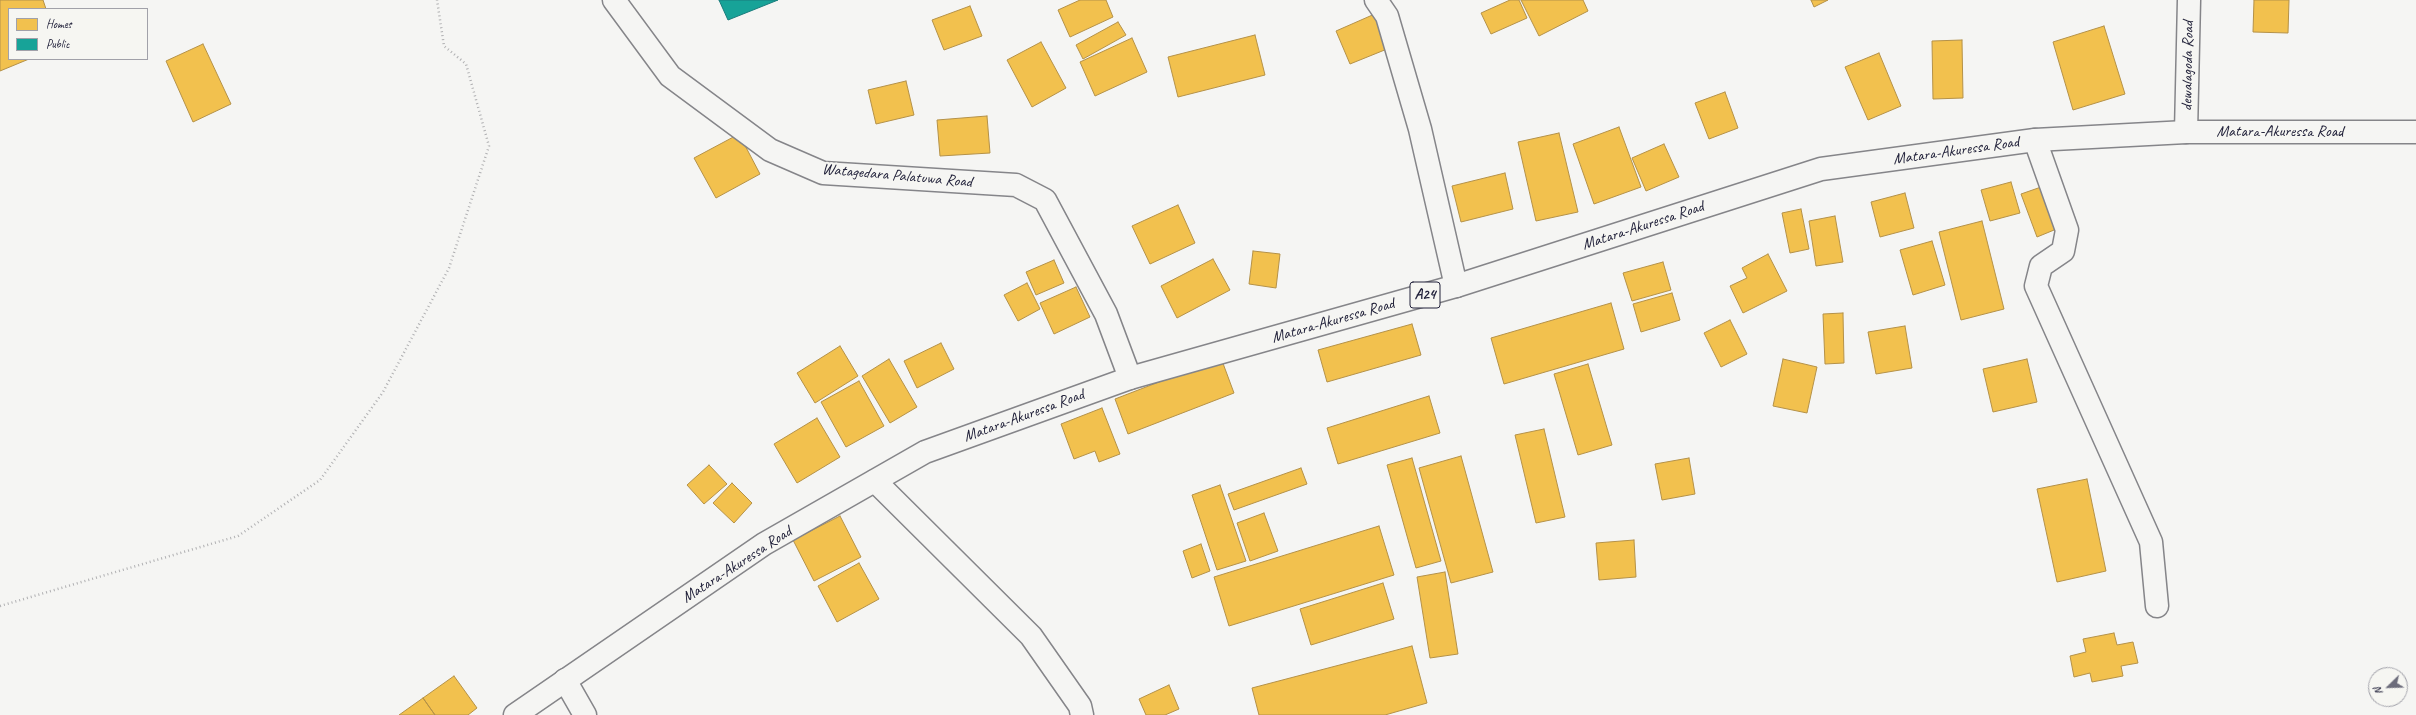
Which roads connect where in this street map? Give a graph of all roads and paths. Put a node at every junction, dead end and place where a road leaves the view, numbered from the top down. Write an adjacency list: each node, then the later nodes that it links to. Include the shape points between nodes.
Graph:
1 (437, 0): 11 (path, via 444,46 466,64 489,146 449,268 383,392 320,480 238,536)
2 (614, 0): 9 (main road, Watagedara Palatuwa Road, via 670,76 770,150 823,173 1016,185 1045,200 1106,314)
3 (1376, 0): 8 (main road, via 1387,16 1420,129)
4 (2189, 0): 5 (main road, dewalagoda Road)
5 (2186, 132): 6 (main road, Matara-Akuressa Road / A24); 7 (main road, Matara-Akuressa Road / A24)
6 (2416, 132)
7 (2035, 140): 8 (main road, Matara-Akuressa Road / A24, via 1821,169); 12 (main road, via 2067,230 2063,251 2042,266 2036,286 2151,542)
8 (1456, 286): 9 (main road, Matara-Akuressa Road / A24)
9 (1130, 378): 10 (main road, Matara-Akuressa Road / A24, via 925,452)
10 (875, 481): 13 (main road, Matara-Akuressa Road / A24, via 764,544); 16 (main road, via 1031,636 1080,706)
11 (0, 606)
12 (2157, 606)
13 (565, 680): 14 (main road, Matara-Akuressa Road / A24); 15 (main road)
14 (515, 715)
15 (585, 715)
16 (1082, 715)

